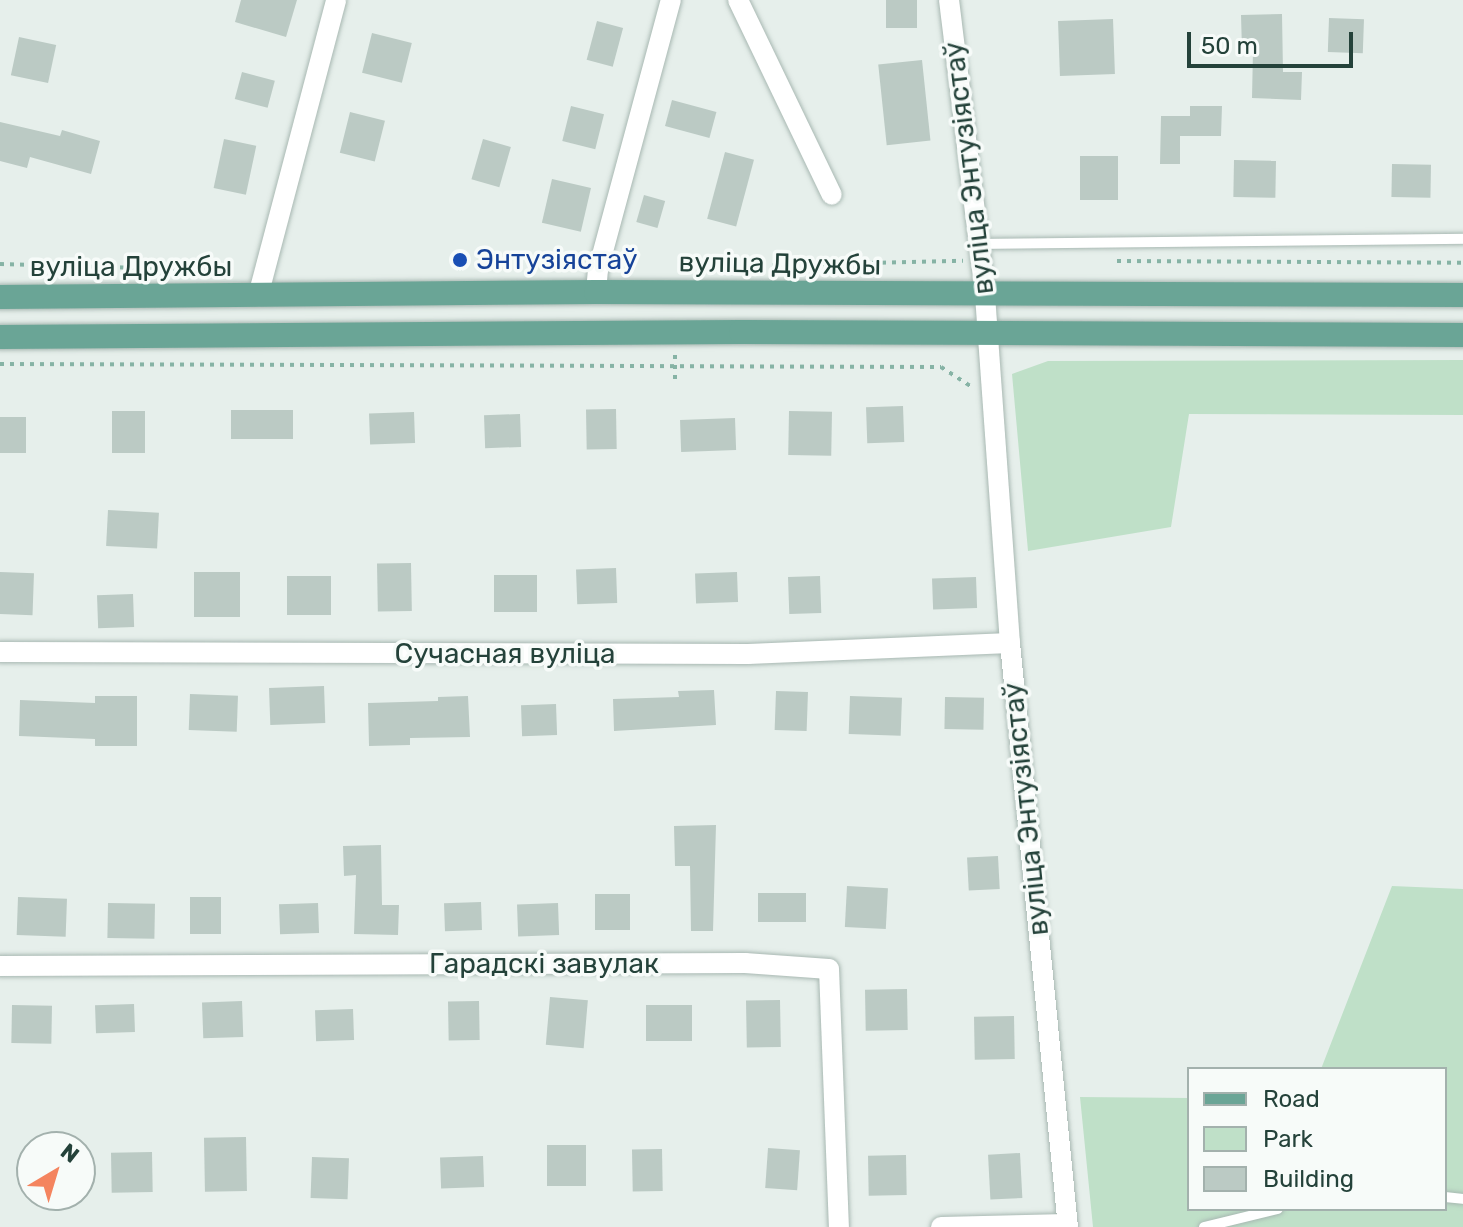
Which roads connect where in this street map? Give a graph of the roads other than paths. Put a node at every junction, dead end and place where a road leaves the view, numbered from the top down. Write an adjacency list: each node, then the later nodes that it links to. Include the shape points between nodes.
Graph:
1 (336, 0): 11 (street)
2 (671, 0): 8 (street)
3 (738, 0): 5 (street)
4 (949, 0): 7 (street, вуліца Энтузіястаў)
5 (832, 195)
6 (1463, 239): 7 (lane)
7 (978, 244): 9 (street, вуліца Энтузіястаў)
8 (596, 292): 9 (main road, вуліца Дружбы); 11 (main road, вуліца Дружбы)
9 (985, 295): 10 (main road, вуліца Дружбы); 13 (street, вуліца Энтузіястаў)
10 (1463, 295)
11 (258, 296): 12 (main road, вуліца Дружбы)
12 (0, 297)
13 (987, 335): 14 (main road); 15 (main road); 16 (street, вуліца Энтузіястаў)
14 (1463, 335)
15 (0, 337)
16 (1010, 643): 17 (street, Сучасная вуліца, via 748,654); 20 (street, вуліца Энтузіястаў)
17 (0, 652)
18 (0, 966): 21 (street, Гарадскі завулак, via 745,963 829,969)
19 (1270, 1211): 23 (lane)
20 (1067, 1225): 22 (street)
21 (839, 1227)
22 (941, 1227)
23 (1204, 1227)

